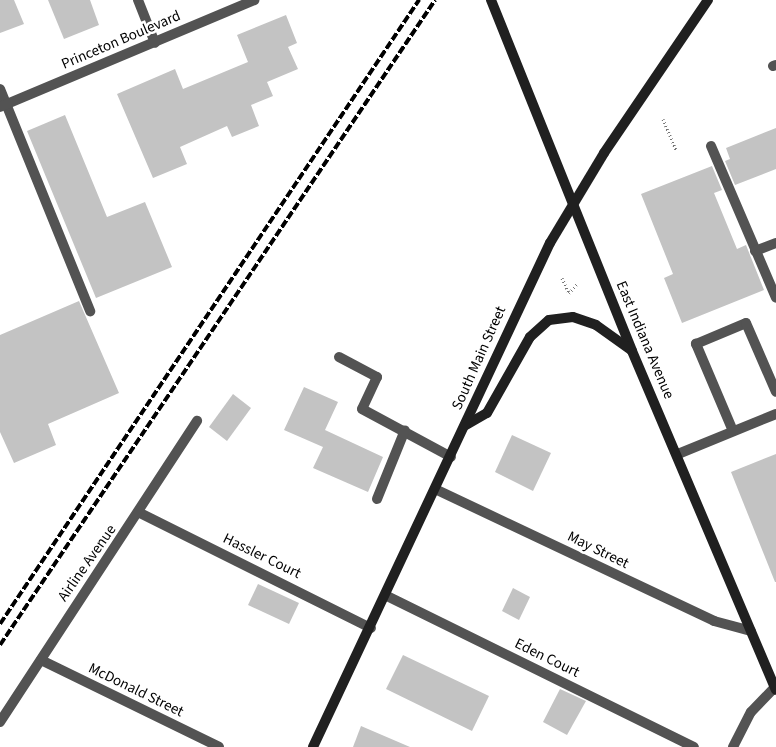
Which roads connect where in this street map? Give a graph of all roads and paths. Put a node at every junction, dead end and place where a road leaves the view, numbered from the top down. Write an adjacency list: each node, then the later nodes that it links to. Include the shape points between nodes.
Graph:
1 (138, 0): 5 (street)
2 (254, 0): 5 (street, Princeton Boulevard)
3 (491, 0): 11 (main road, East Indiana Avenue)
4 (708, 0): 11 (main road, South Main Street)
5 (155, 43): 7 (street, Princeton Boulevard)
6 (0, 89): 7 (street)
7 (3, 106): 19 (street)
8 (664, 120): 10 (path)
9 (711, 146): 13 (street)
10 (676, 150)
11 (574, 204): 20 (main road, East Indiana Avenue); 25 (main road, South Main Street, via 509,326)
12 (776, 243): 13 (street)
13 (755, 251): 18 (street)
14 (562, 278): 16 (path)
15 (578, 283): 16 (path)
16 (569, 293): 17 (path)
17 (567, 298)
18 (776, 298)
19 (90, 311)
20 (632, 351): 25 (main road, via 596,325 573,317 549,320 530,337 487,413); 28 (main road, East Indiana Avenue)
21 (340, 357): 26 (street, via 377,377 362,409)
22 (776, 392): 27 (street, via 746,323 696,344)
23 (776, 414): 27 (street)
24 (197, 421): 32 (street, Airline Avenue)
25 (466, 425): 29 (main road, South Main Street)
26 (406, 430): 29 (street); 31 (street)
27 (733, 431): 28 (street)
28 (678, 454): 35 (main road, East Indiana Avenue)
29 (451, 457): 30 (main road, South Main Street)
30 (435, 489): 33 (main road, South Main Street); 35 (street, May Street, via 714,622)
31 (378, 499)
32 (140, 513): 34 (street, Hassler Court); 36 (street, Airline Avenue, via 92,579)
33 (387, 596): 34 (main road, South Main Street); 41 (street, Eden Court)
34 (371, 628): 40 (main road, South Main Street)
35 (751, 631): 37 (main road, East Indiana Avenue)
36 (41, 660): 38 (street, Airline Avenue); 39 (street, McDonald Street)
37 (775, 689): 42 (street, via 751,712)
38 (0, 722)
39 (219, 747)
40 (313, 747)
41 (694, 747)
42 (733, 747)

